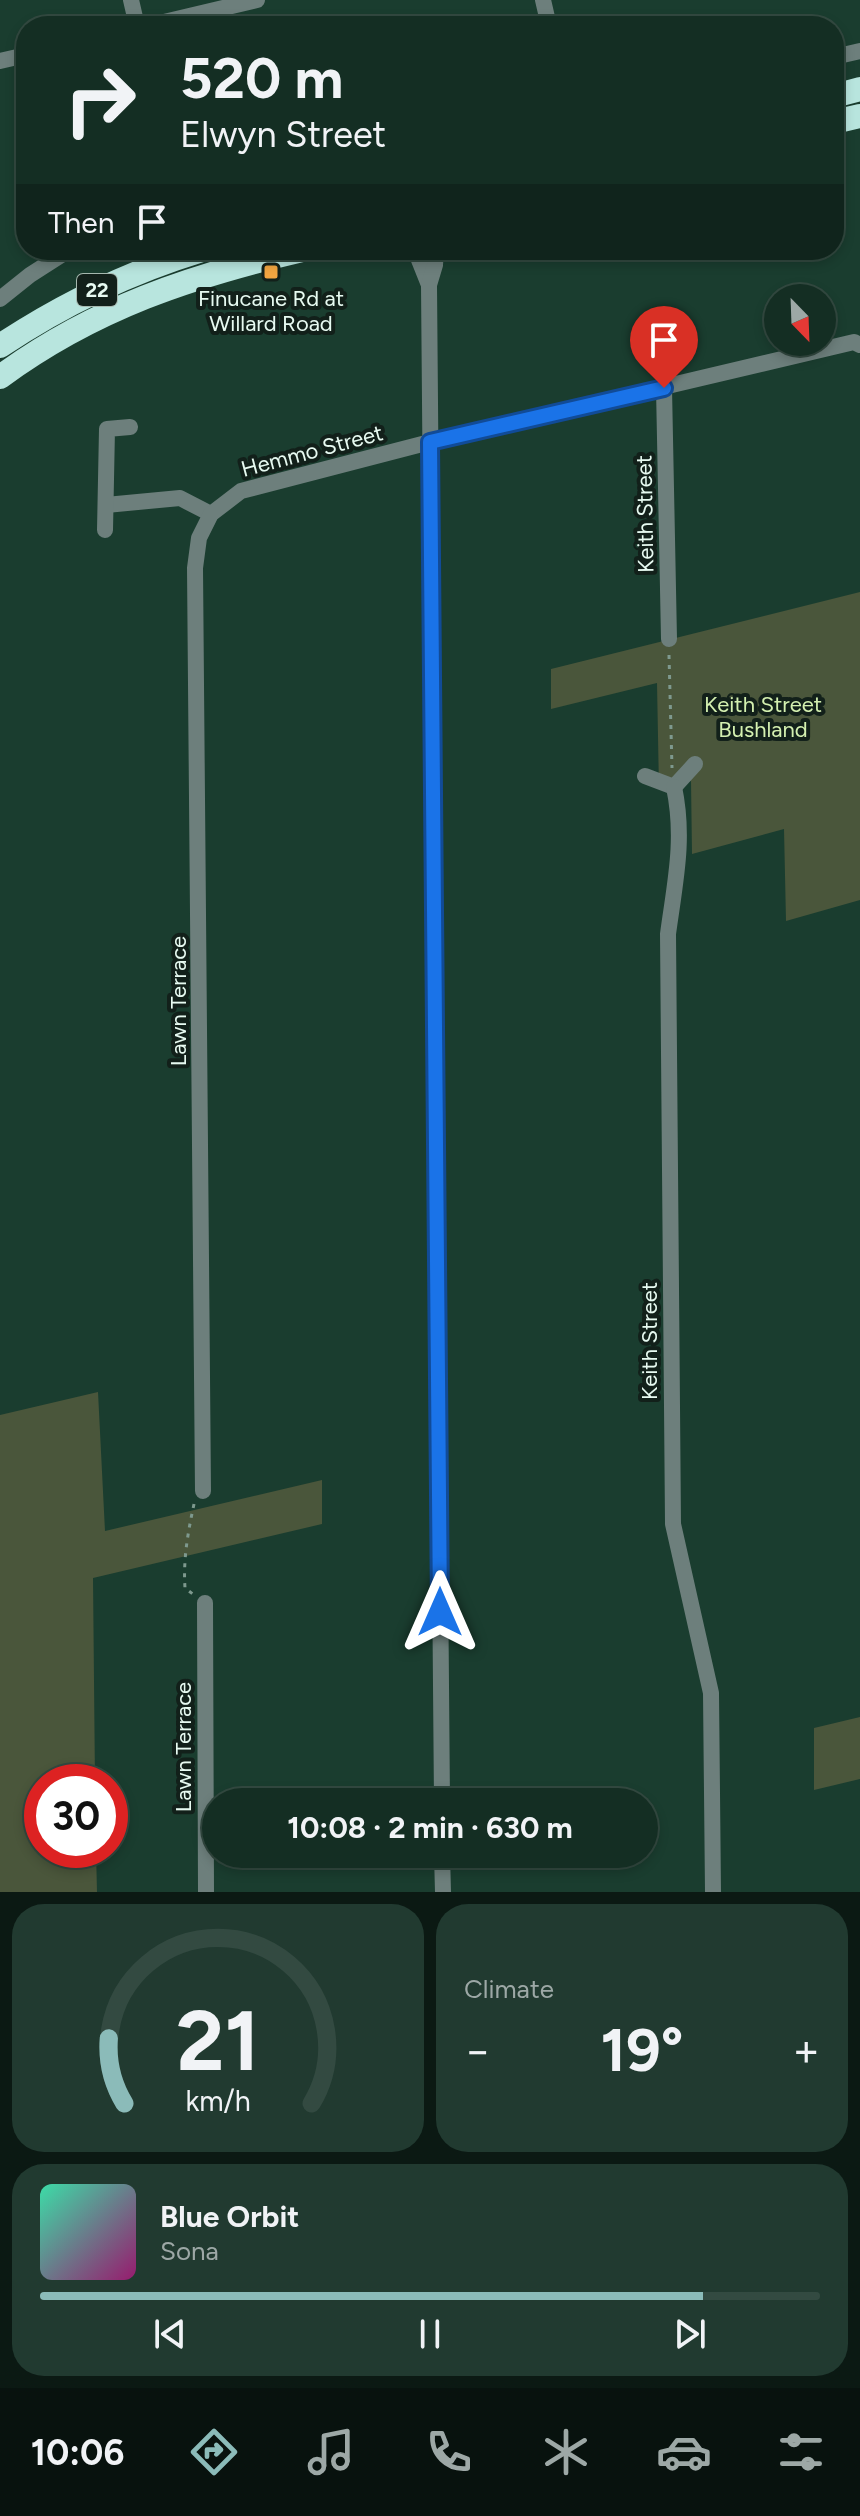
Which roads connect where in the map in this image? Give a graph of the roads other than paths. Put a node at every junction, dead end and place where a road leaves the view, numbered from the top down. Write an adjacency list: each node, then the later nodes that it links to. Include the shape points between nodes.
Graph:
1 (257, 0): 2 (street)
2 (189, 16)
3 (53, 260): 10 (street)
4 (172, 260): 9 (highway, 22)
5 (263, 260): 11 (highway, 22, via 186,280)
6 (419, 260): 8 (street)
7 (435, 260): 8 (street)
8 (429, 285): 17 (street)
9 (87, 295): 11 (highway); 13 (highway, 22)
10 (0, 299)
11 (107, 313): 14 (highway, 22)
12 (860, 345): 15 (street, Hemmo Street, via 854,342)
13 (0, 346)
14 (0, 377)
15 (664, 388): 17 (street, Hemmo Street); 21 (street, Keith Street)
16 (130, 427): 18 (street, via 107,429)
17 (430, 442): 19 (street, Hemmo Street, via 241,491); 27 (street)
18 (106, 505): 19 (street, via 180,498); 20 (street)
19 (211, 514): 25 (street, Lawn Terrace, via 199,538 195,568)
20 (105, 530)
21 (669, 639)
22 (695, 764): 24 (street)
23 (645, 776): 24 (street)
24 (674, 787): 31 (street, Keith Street, via 681,841 668,934 673,1524 711,1693)
25 (203, 1491)
26 (205, 1603): 29 (street, Lawn Terrace)
27 (442, 1788)
28 (442, 1868): 30 (street)
29 (206, 1892)
30 (443, 1892)
31 (713, 1892)

